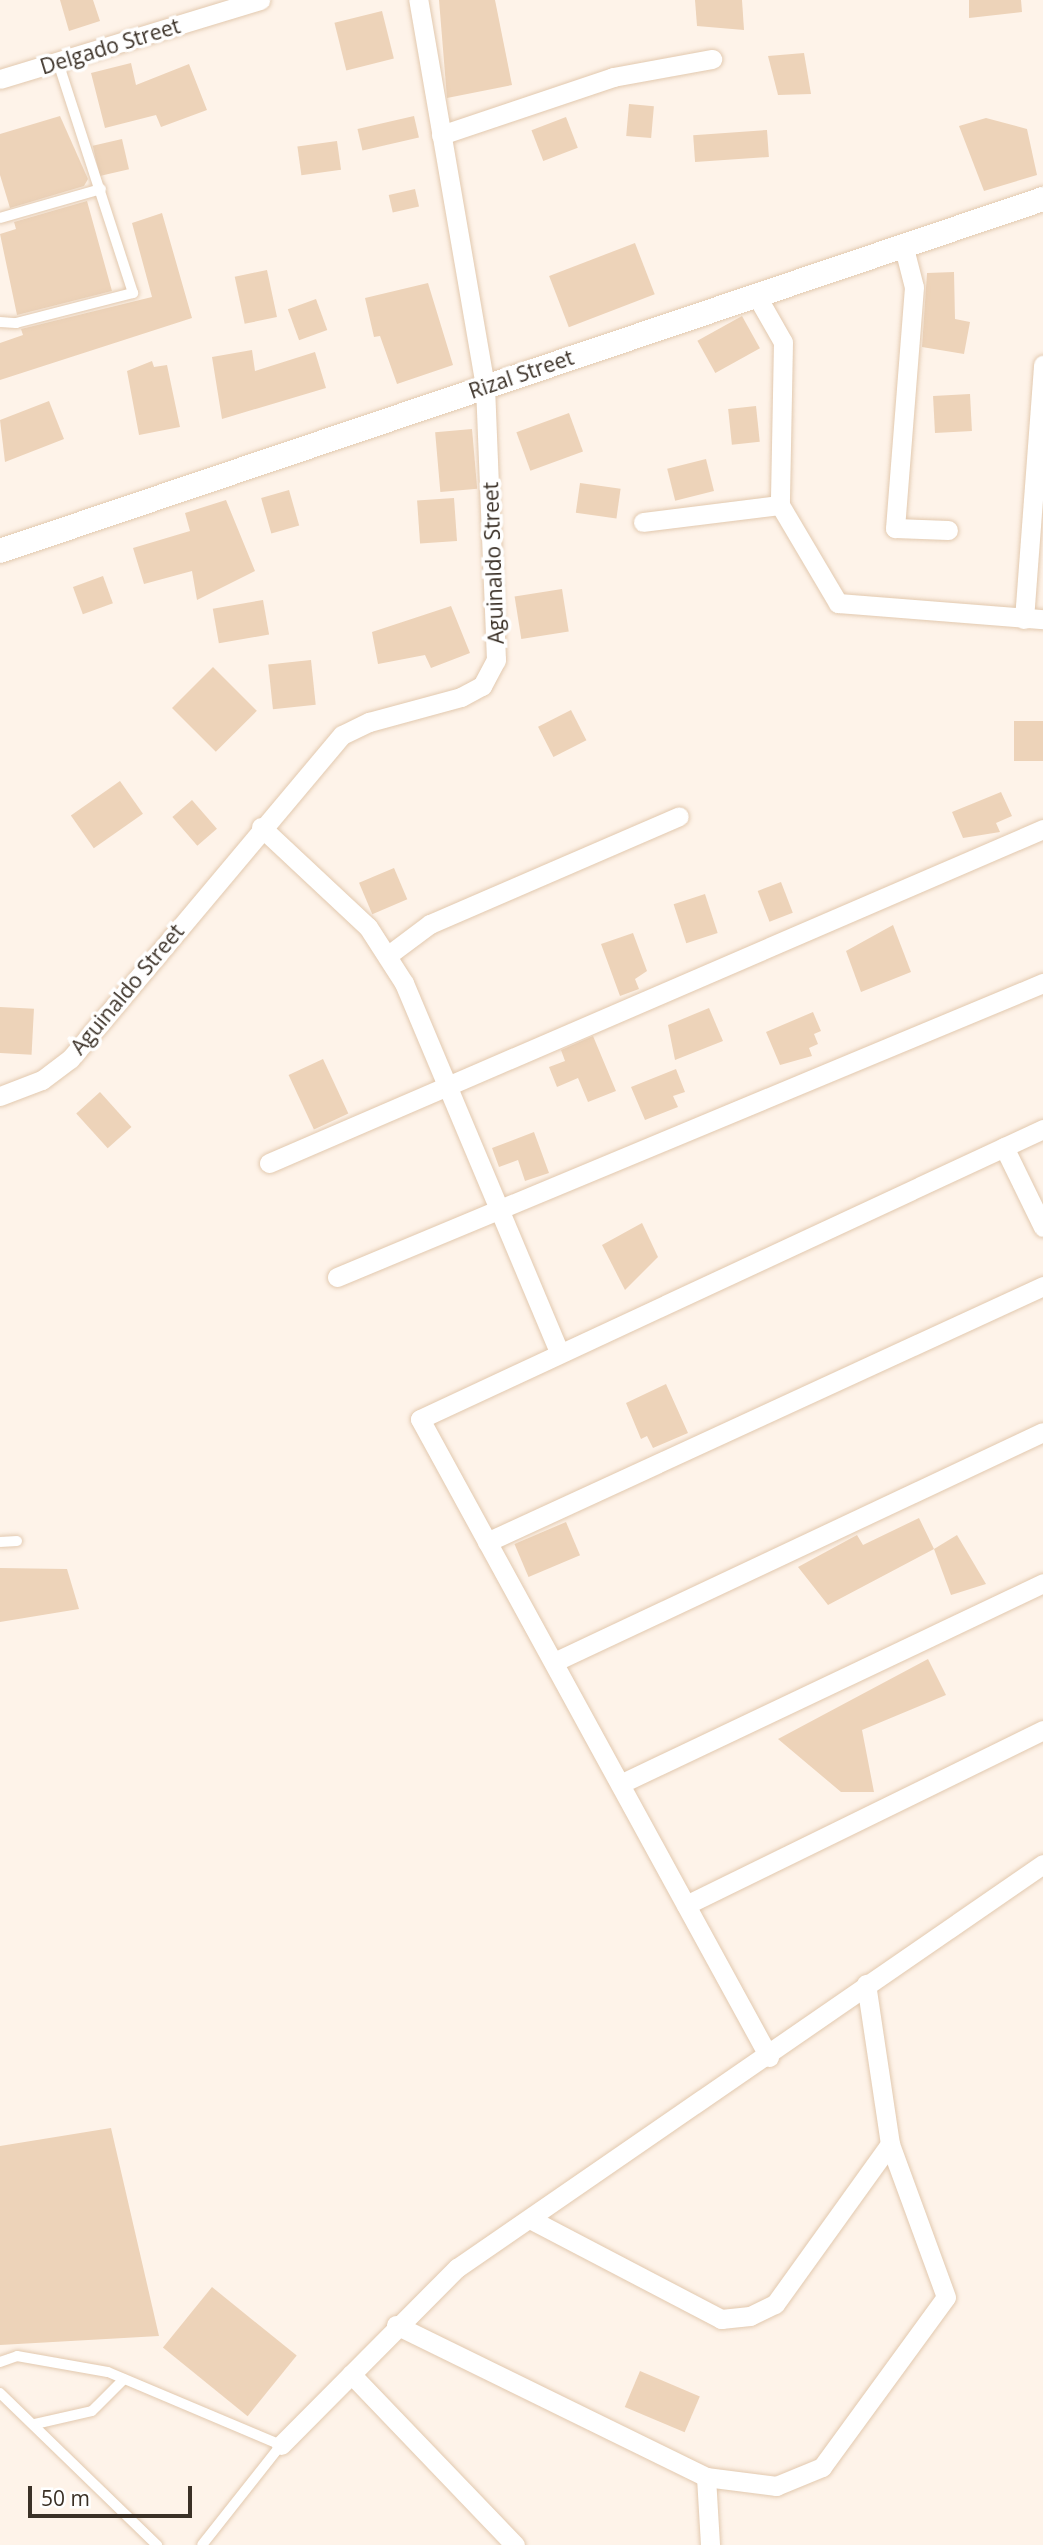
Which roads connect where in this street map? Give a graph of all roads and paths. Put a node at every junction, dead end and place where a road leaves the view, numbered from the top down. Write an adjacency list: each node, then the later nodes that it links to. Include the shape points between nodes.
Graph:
1 (260, 0): 4 (street, Delgado Street)
2 (418, 0): 6 (street, Aguinaldo Street)
3 (712, 59): 6 (street, via 613,77)
4 (58, 62): 5 (street, Delgado Street); 7 (lane)
5 (0, 79)
6 (441, 135): 14 (street, Aguinaldo Street)
7 (101, 189): 9 (lane); 12 (lane, via 133,293 16,323)
8 (1043, 199): 10 (street, Rizal Street)
9 (0, 218)
10 (903, 244): 11 (street, Rizal Street); 17 (street, via 914,287 895,528)
11 (755, 293): 14 (street, Rizal Street); 15 (street, via 783,342)
12 (0, 321)
13 (1043, 365): 19 (street)
14 (485, 386): 18 (street, Rizal Street); 21 (street, Aguinaldo Street, via 496,660 482,686 461,697 369,722 342,735)
15 (780, 505): 16 (street); 19 (street, via 793,518 838,603)
16 (643, 522)
17 (948, 530)
18 (0, 551)
19 (1033, 619)
20 (678, 816): 23 (street, via 430,924)
21 (261, 827): 23 (street, via 329,886); 26 (street, Aguinaldo Street, via 70,1059 42,1080)
22 (1043, 829): 25 (street)
23 (387, 956): 25 (street)
24 (1043, 983): 30 (street)
25 (448, 1084): 29 (street); 30 (street)
26 (0, 1096)
27 (1043, 1129): 28 (street)
28 (1004, 1147): 31 (street); 34 (street)
29 (270, 1163)
30 (501, 1208): 32 (street); 34 (street)
31 (1043, 1227)
32 (337, 1277)
33 (1043, 1286): 38 (street)
34 (559, 1352): 38 (street, via 421,1419)
35 (1043, 1432): 40 (street)
36 (17, 1541): 37 (lane)
37 (0, 1542)
38 (487, 1542): 40 (street)
39 (1043, 1583): 42 (street)
40 (554, 1662): 42 (street)
41 (1043, 1730): 44 (street)
42 (620, 1784): 44 (street)
43 (1043, 1864): 45 (street)
44 (686, 1905): 46 (street)
45 (866, 1984): 46 (street); 47 (street)
46 (769, 2057): 48 (street)
47 (890, 2144): 48 (street, via 775,2304 750,2316 721,2319); 56 (street, via 942,2284 946,2298 940,2313 822,2467 776,2486)
48 (530, 2219): 49 (street, via 457,2268)
49 (396, 2325): 51 (street); 56 (street)
50 (0, 2362): 52 (lane, via 17,2356 53,2360)
51 (351, 2374): 55 (street); 59 (street)
52 (124, 2379): 54 (lane, via 92,2411); 55 (lane)
53 (0, 2393): 54 (lane)
54 (35, 2424): 57 (lane)
55 (281, 2445): 58 (lane)
56 (706, 2477): 60 (street)
57 (157, 2545)
58 (202, 2545)
59 (515, 2545)
60 (710, 2545)

